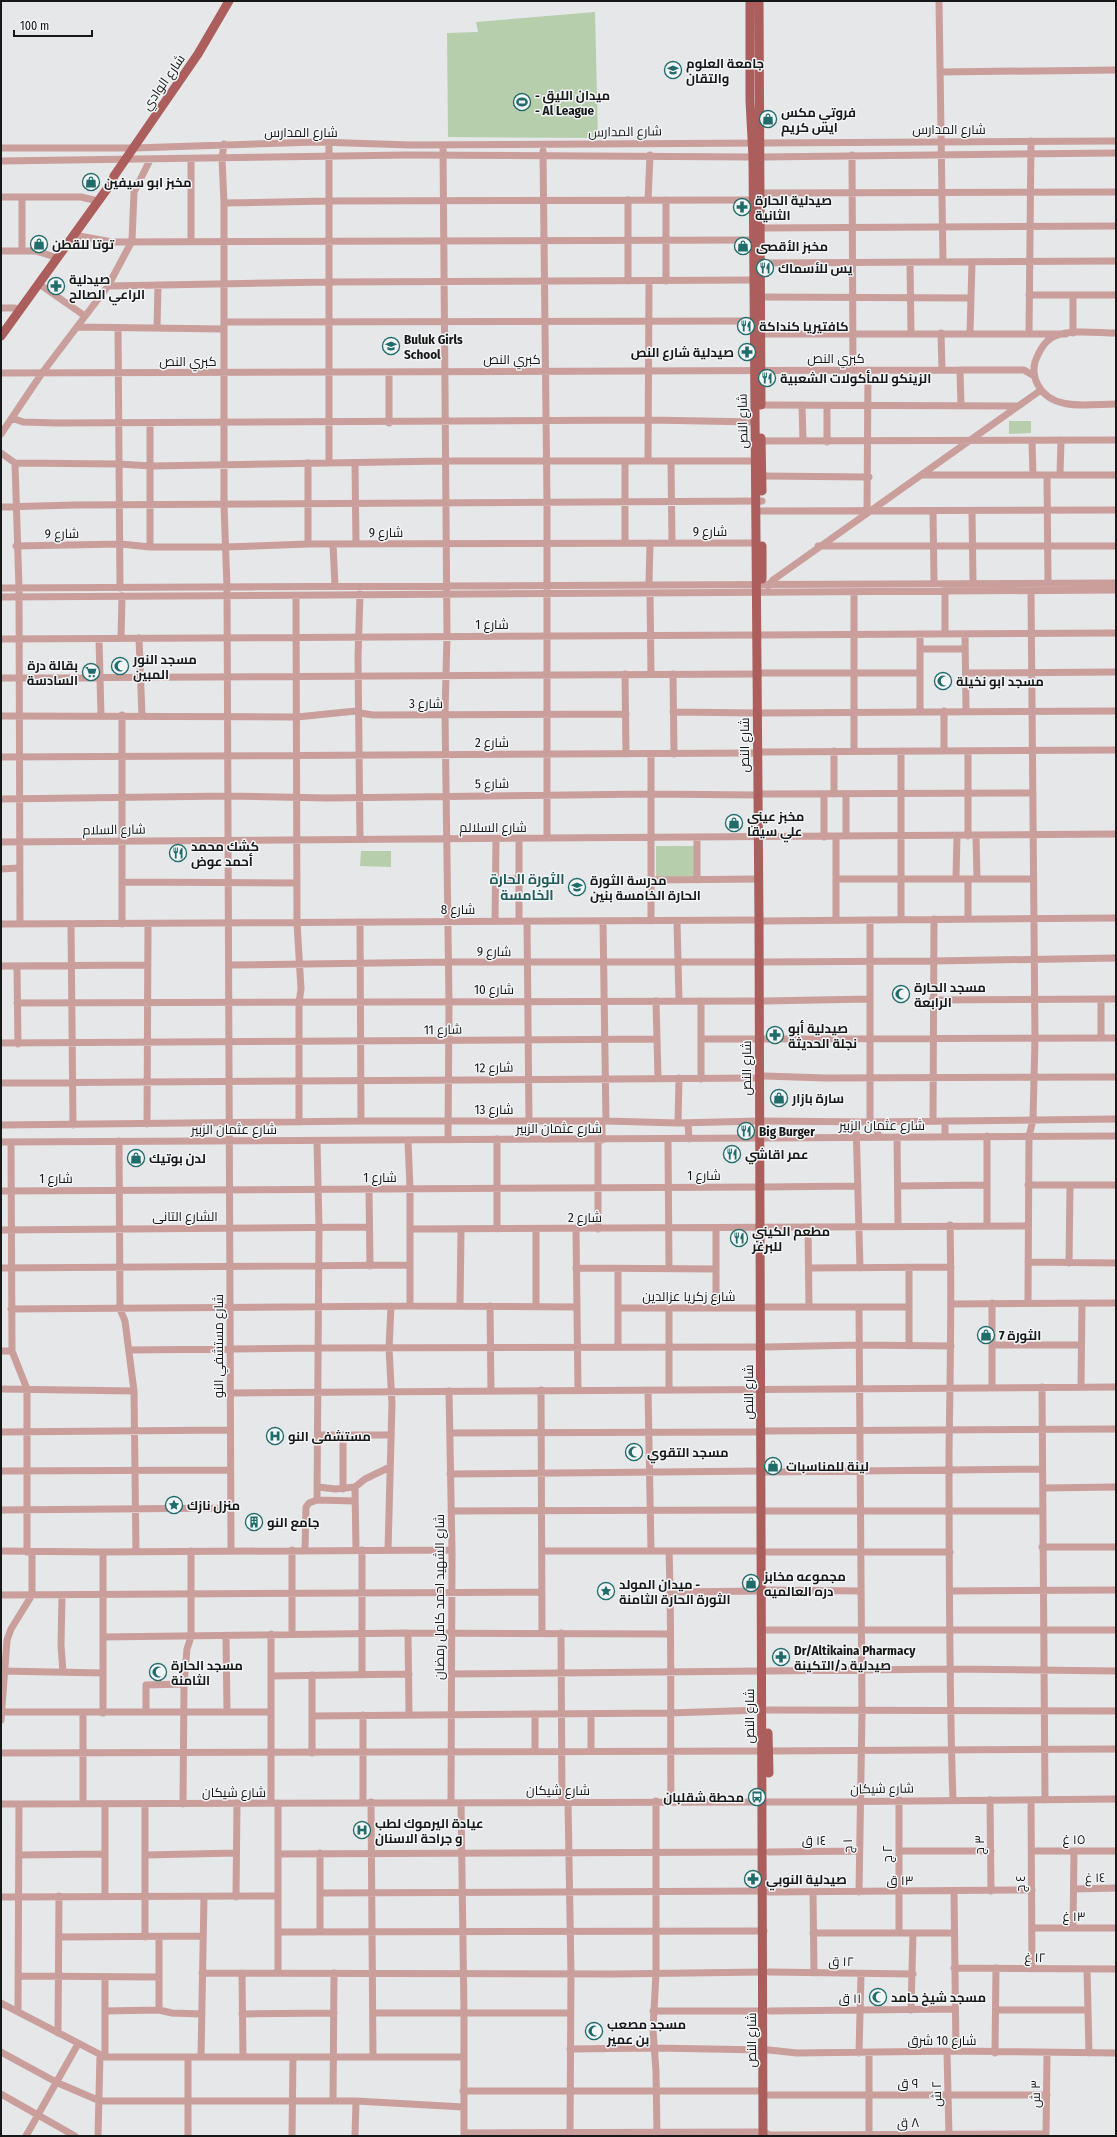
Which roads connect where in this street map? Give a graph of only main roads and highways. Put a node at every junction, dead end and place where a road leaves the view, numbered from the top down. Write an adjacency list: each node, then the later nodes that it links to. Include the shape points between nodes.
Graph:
1 (229, 1): 6 (main road, شارع الوادي, via 205,43)
2 (750, 1): 4 (main road, شارع النص, via 750,101)
3 (759, 1): 4 (main road, شارع النص)
4 (756, 142): 5 (main road, شارع النص)
5 (757, 157): 9 (main road, شارع النص, via 760,193 761,334); 9 (main road, شارع النص, via 754,200 754,321)
6 (114, 176): 7 (main road, شارع الوادي, via 106,181); 8 (main road, شارع الوادي)
7 (1, 326)
8 (1, 336)
9 (758, 371): 10 (main road, شارع النص, via 755,461); 10 (main road, شارع النص, via 762,476)
10 (759, 501): 11 (main road, شارع النص, via 762,511); 11 (main road, شارع النص, via 756,543)
11 (762, 588): 12 (main road, شارع النص, via 759,636)
12 (760, 837): 13 (main road, شارع النص); 13 (main road, شارع النص)
13 (761, 921): 14 (main road, شارع النص)
14 (765, 1591): 15 (main road, شارع النص); 15 (main road, شارع النص)
15 (765, 1671): 16 (main road, شارع النص)
16 (766, 1891): 17 (main road, شارع النص); 17 (main road, شارع النص)
17 (766, 1972): 18 (main road, شارع النص)
18 (766, 2135)

